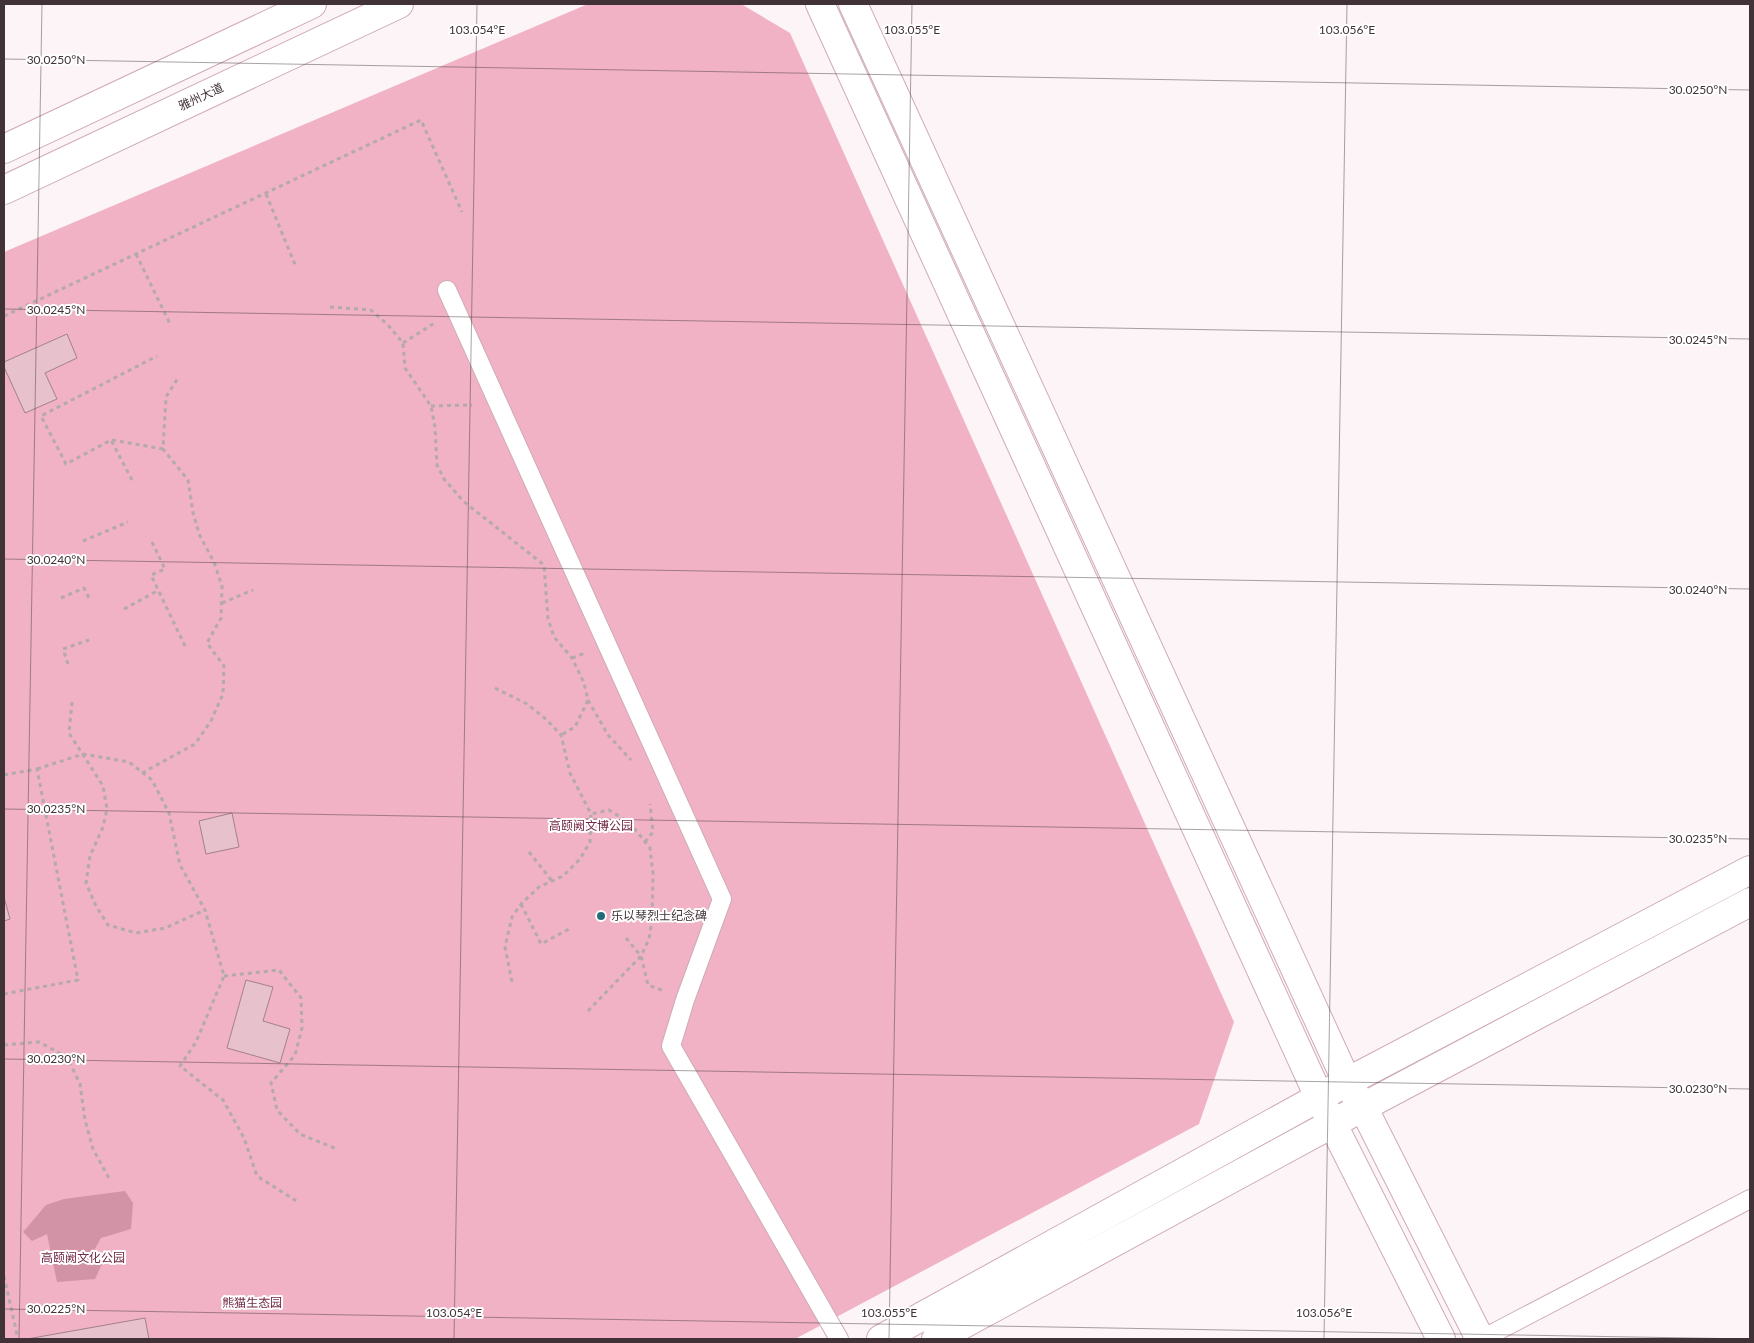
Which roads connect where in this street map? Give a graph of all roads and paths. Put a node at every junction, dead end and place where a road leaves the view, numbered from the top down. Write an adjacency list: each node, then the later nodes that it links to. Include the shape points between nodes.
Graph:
1 (312, 4): 5 (street)
2 (399, 4): 6 (street, 雅州大道)
3 (820, 4): 64 (street)
4 (853, 4): 63 (street)
5 (4, 149)
6 (4, 190)
7 (266, 194): 8 (path, via 421,120); 9 (path); 10 (path)
8 (462, 212)
9 (136, 254): 14 (path); 15 (path)
10 (296, 267)
11 (447, 290): 13 (lane)
12 (330, 307): 16 (path, via 371,310)
13 (456, 309): 16 (path); 19 (lane)
14 (4, 316)
15 (171, 326)
16 (403, 344): 20 (path, via 405,368)
17 (157, 356): 21 (path, via 41,416 66,464)
18 (178, 378): 22 (path, via 166,397)
19 (498, 405): 20 (path); 60 (lane, via 722,899)
20 (431, 406): 37 (path, via 436,427 436,465 444,479 463,502 544,565 548,619 554,638 576,666)
21 (111, 440): 22 (path); 23 (path)
22 (163, 449): 31 (path, via 188,480 200,536 222,586)
23 (132, 480)
24 (128, 522): 25 (path)
25 (83, 541)
26 (152, 542): 27 (path, via 165,569 152,576)
27 (159, 590): 32 (path); 34 (path)
28 (253, 590): 31 (path)
29 (61, 598): 30 (path, via 84,588)
30 (89, 598)
31 (222, 603): 43 (path, via 221,618 207,643 224,666 223,694 211,722 195,744)
32 (124, 608)
33 (89, 640): 35 (path, via 63,649)
34 (185, 646)
35 (68, 664)
36 (495, 688): 39 (path, via 527,704)
37 (588, 700): 39 (path, via 575,727); 41 (path, via 608,735)
38 (72, 702): 40 (path, via 69,734)
39 (561, 735): 46 (path, via 570,773)
40 (83, 754): 42 (path); 43 (path, via 129,762); 53 (path, via 103,786 106,809 103,826 90,856 86,883 108,925 136,933 165,928)
41 (634, 764)
42 (37, 769): 44 (path); 59 (path, via 78,980)
43 (142, 773): 53 (path, via 152,780 169,813 180,865)
44 (4, 776)
45 (650, 802): 47 (path, via 653,832)
46 (591, 814): 47 (path, via 609,810 630,823); 50 (path, via 590,842 580,859 563,876)
47 (645, 842): 56 (path, via 650,848 652,921 649,939)
48 (528, 852): 50 (path)
49 (1750, 870): 63 (street)
50 (552, 881): 52 (path, via 539,887)
51 (1750, 902): 65 (street)
52 (521, 904): 54 (path, via 541,944); 58 (path, via 512,917 505,947)
53 (205, 910): 57 (path)
54 (569, 929)
55 (626, 938): 56 (path)
56 (641, 956): 60 (path, via 648,984); 61 (path)
57 (224, 976): 67 (path, via 279,970 301,998 302,1028 295,1055 271,1083 277,1110 300,1134); 70 (path, via 196,1042 180,1066 223,1100 244,1138 257,1176)
58 (512, 982)
59 (4, 994)
60 (685, 1000): 73 (lane, via 671,1046)
61 (588, 1011)
62 (4, 1045): 68 (path, via 39,1042 67,1057 80,1084 93,1149)
63 (1348, 1082): 64 (street); 65 (street)
64 (1320, 1099): 66 (street); 74 (street)
65 (1363, 1107): 66 (street); 77 (street)
66 (1334, 1124): 75 (street); 76 (street)
67 (337, 1148)
68 (110, 1180)
69 (1750, 1198): 77 (lane)
70 (298, 1202)
71 (4, 1276): 72 (path)
72 (18, 1339)
73 (839, 1339)
74 (881, 1339)
75 (936, 1339)
76 (1441, 1339)
77 (1481, 1339)

